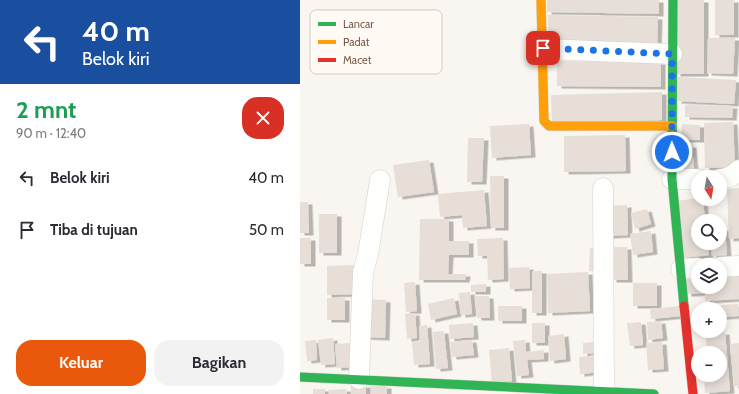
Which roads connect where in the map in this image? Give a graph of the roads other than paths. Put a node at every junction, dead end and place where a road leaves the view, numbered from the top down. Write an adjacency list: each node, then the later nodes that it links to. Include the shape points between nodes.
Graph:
1 (541, 0): 3 (street)
2 (673, 0): 4 (street)
3 (543, 48): 4 (street); 5 (street, via 544,121 549,126)
4 (672, 54): 5 (street)
5 (672, 126): 8 (street)
6 (739, 170): 7 (street)
7 (727, 177)
8 (672, 179): 9 (street); 14 (street)
9 (691, 179)
10 (380, 180): 16 (street, via 363,272)
11 (603, 188): 17 (street)
12 (739, 266): 13 (street)
13 (727, 267)
14 (689, 268): 19 (street)
15 (300, 377): 16 (street)
16 (359, 380): 17 (street)
17 (604, 391): 18 (street)
18 (654, 394)
19 (693, 394)

